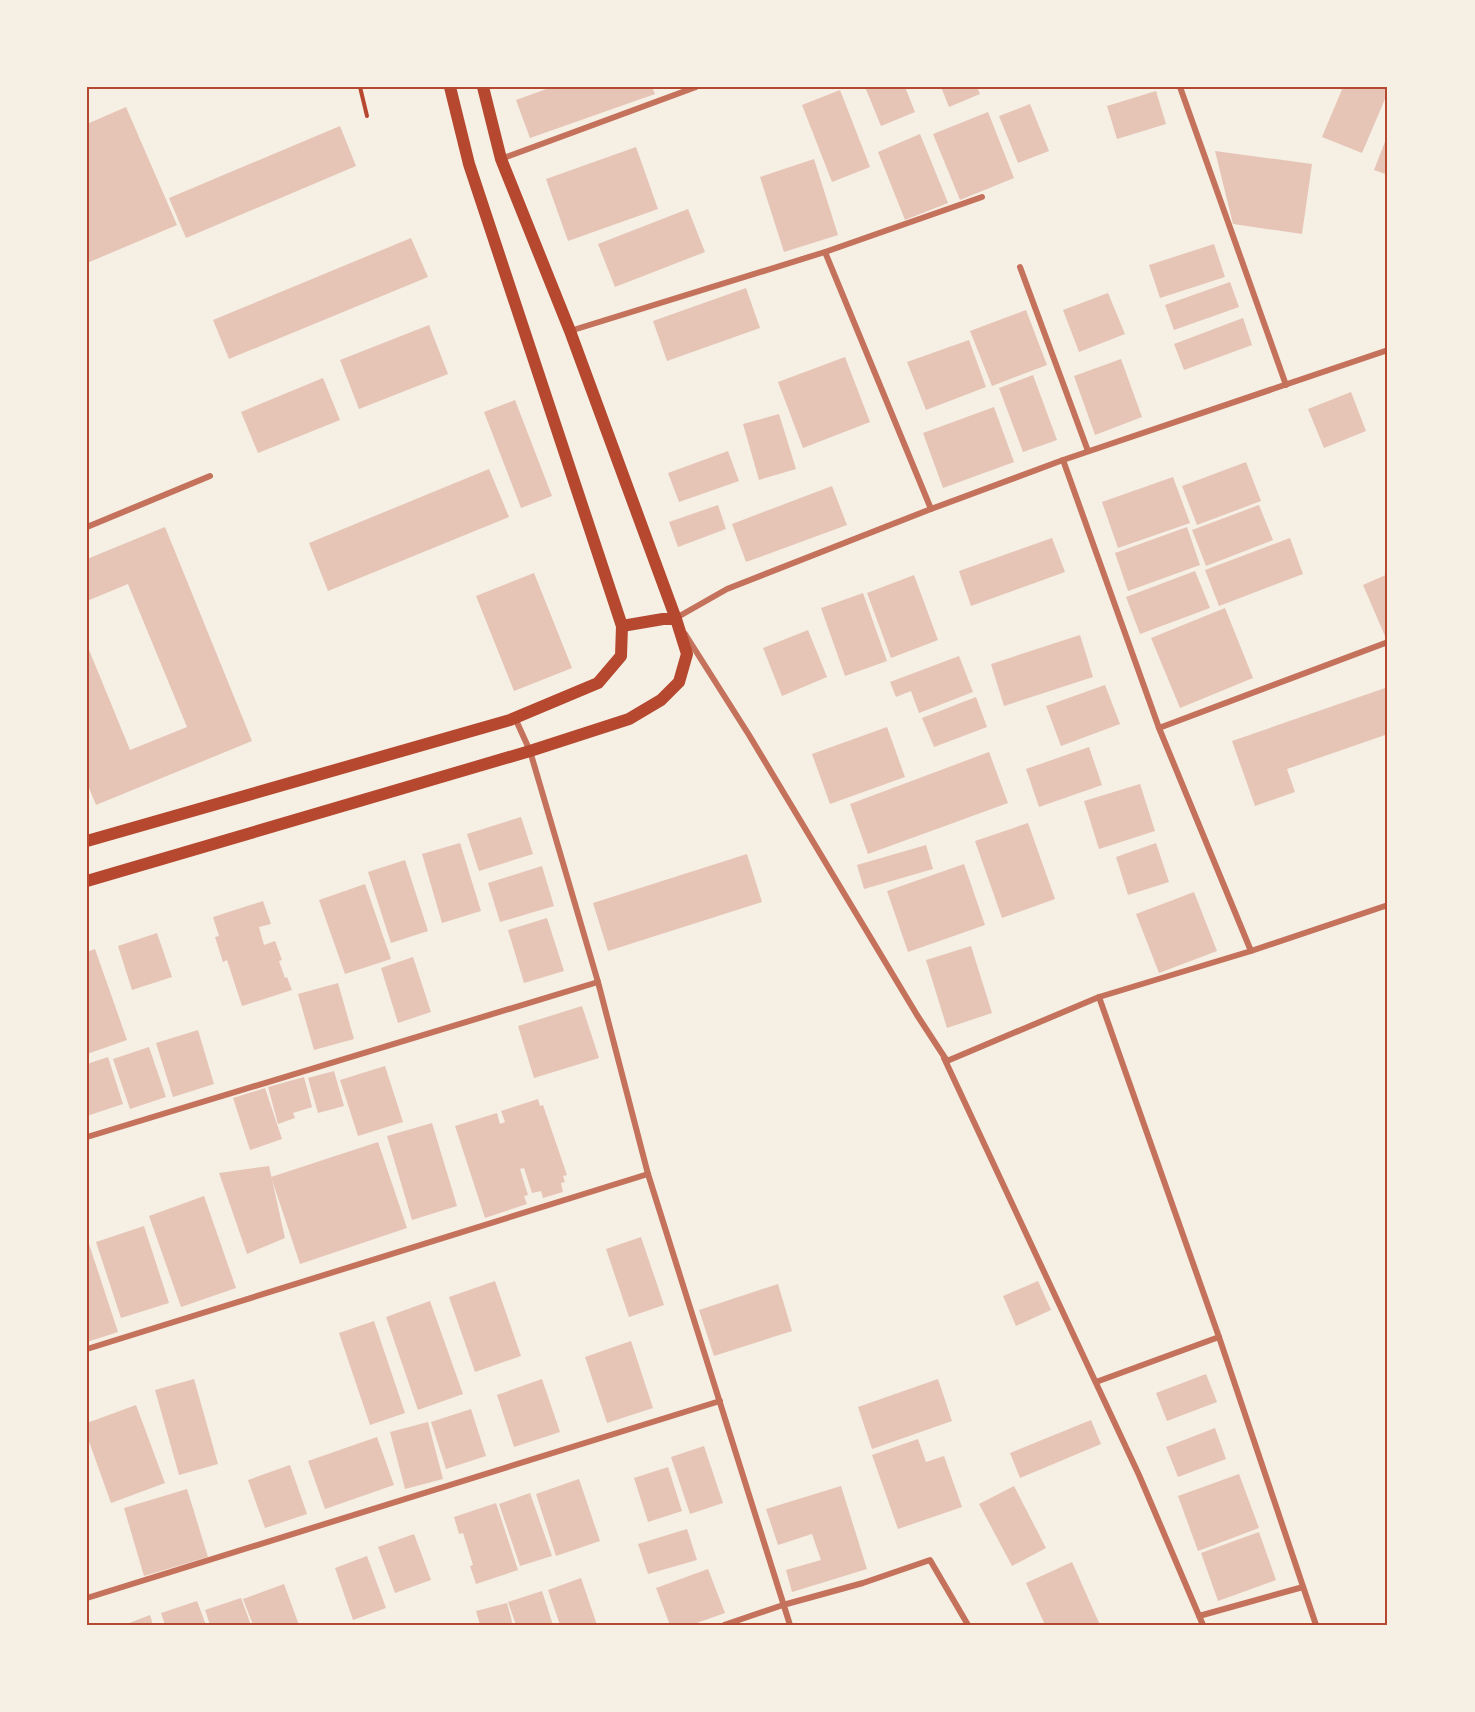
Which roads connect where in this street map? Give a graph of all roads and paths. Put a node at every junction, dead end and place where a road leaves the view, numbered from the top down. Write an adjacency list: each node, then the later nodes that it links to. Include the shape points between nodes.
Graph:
1 (360, 87): 6 (path)
2 (450, 87): 20 (main road, via 469,164)
3 (483, 87): 7 (main road)
4 (696, 87): 7 (street)
5 (1180, 87): 13 (street)
6 (367, 116)
7 (501, 159): 11 (main road)
8 (982, 197): 9 (street)
9 (825, 252): 11 (street); 17 (street)
10 (1020, 267): 14 (street)
11 (570, 331): 19 (main road)
12 (1388, 350): 13 (street)
13 (1286, 385): 14 (street)
14 (1088, 451): 15 (street)
15 (1063, 459): 17 (street); 23 (street)
16 (210, 476): 18 (street)
17 (931, 508): 19 (street, via 727,589)
18 (87, 527)
19 (676, 619): 20 (main road); 24 (main road, via 687,654 679,682 661,700 629,719); 31 (street)
20 (622, 626): 22 (main road, via 621,656 598,683)
21 (1388, 642): 23 (street)
22 (515, 718): 24 (street); 25 (main road)
23 (1159, 728): 28 (street)
24 (530, 751): 26 (main road); 29 (street)
25 (87, 841)
26 (87, 881)
27 (1388, 905): 28 (street)
28 (1251, 951): 30 (street)
29 (598, 982): 32 (street); 33 (street)
30 (1099, 997): 31 (street, via 947,1061); 34 (street)
31 (941, 1052): 36 (street)
32 (87, 1137)
33 (648, 1174): 35 (street); 37 (street)
34 (1219, 1337): 36 (street); 38 (street)
35 (87, 1349)
36 (1096, 1382): 41 (street)
37 (720, 1401): 39 (street); 40 (street)
38 (1304, 1587): 41 (street); 46 (street)
39 (87, 1598)
40 (783, 1605): 42 (street); 43 (street); 44 (street, via 863,1584 930,1560)
41 (1199, 1616): 45 (street)
42 (724, 1625)
43 (790, 1625)
44 (968, 1625)
45 (1203, 1625)
46 (1317, 1625)

